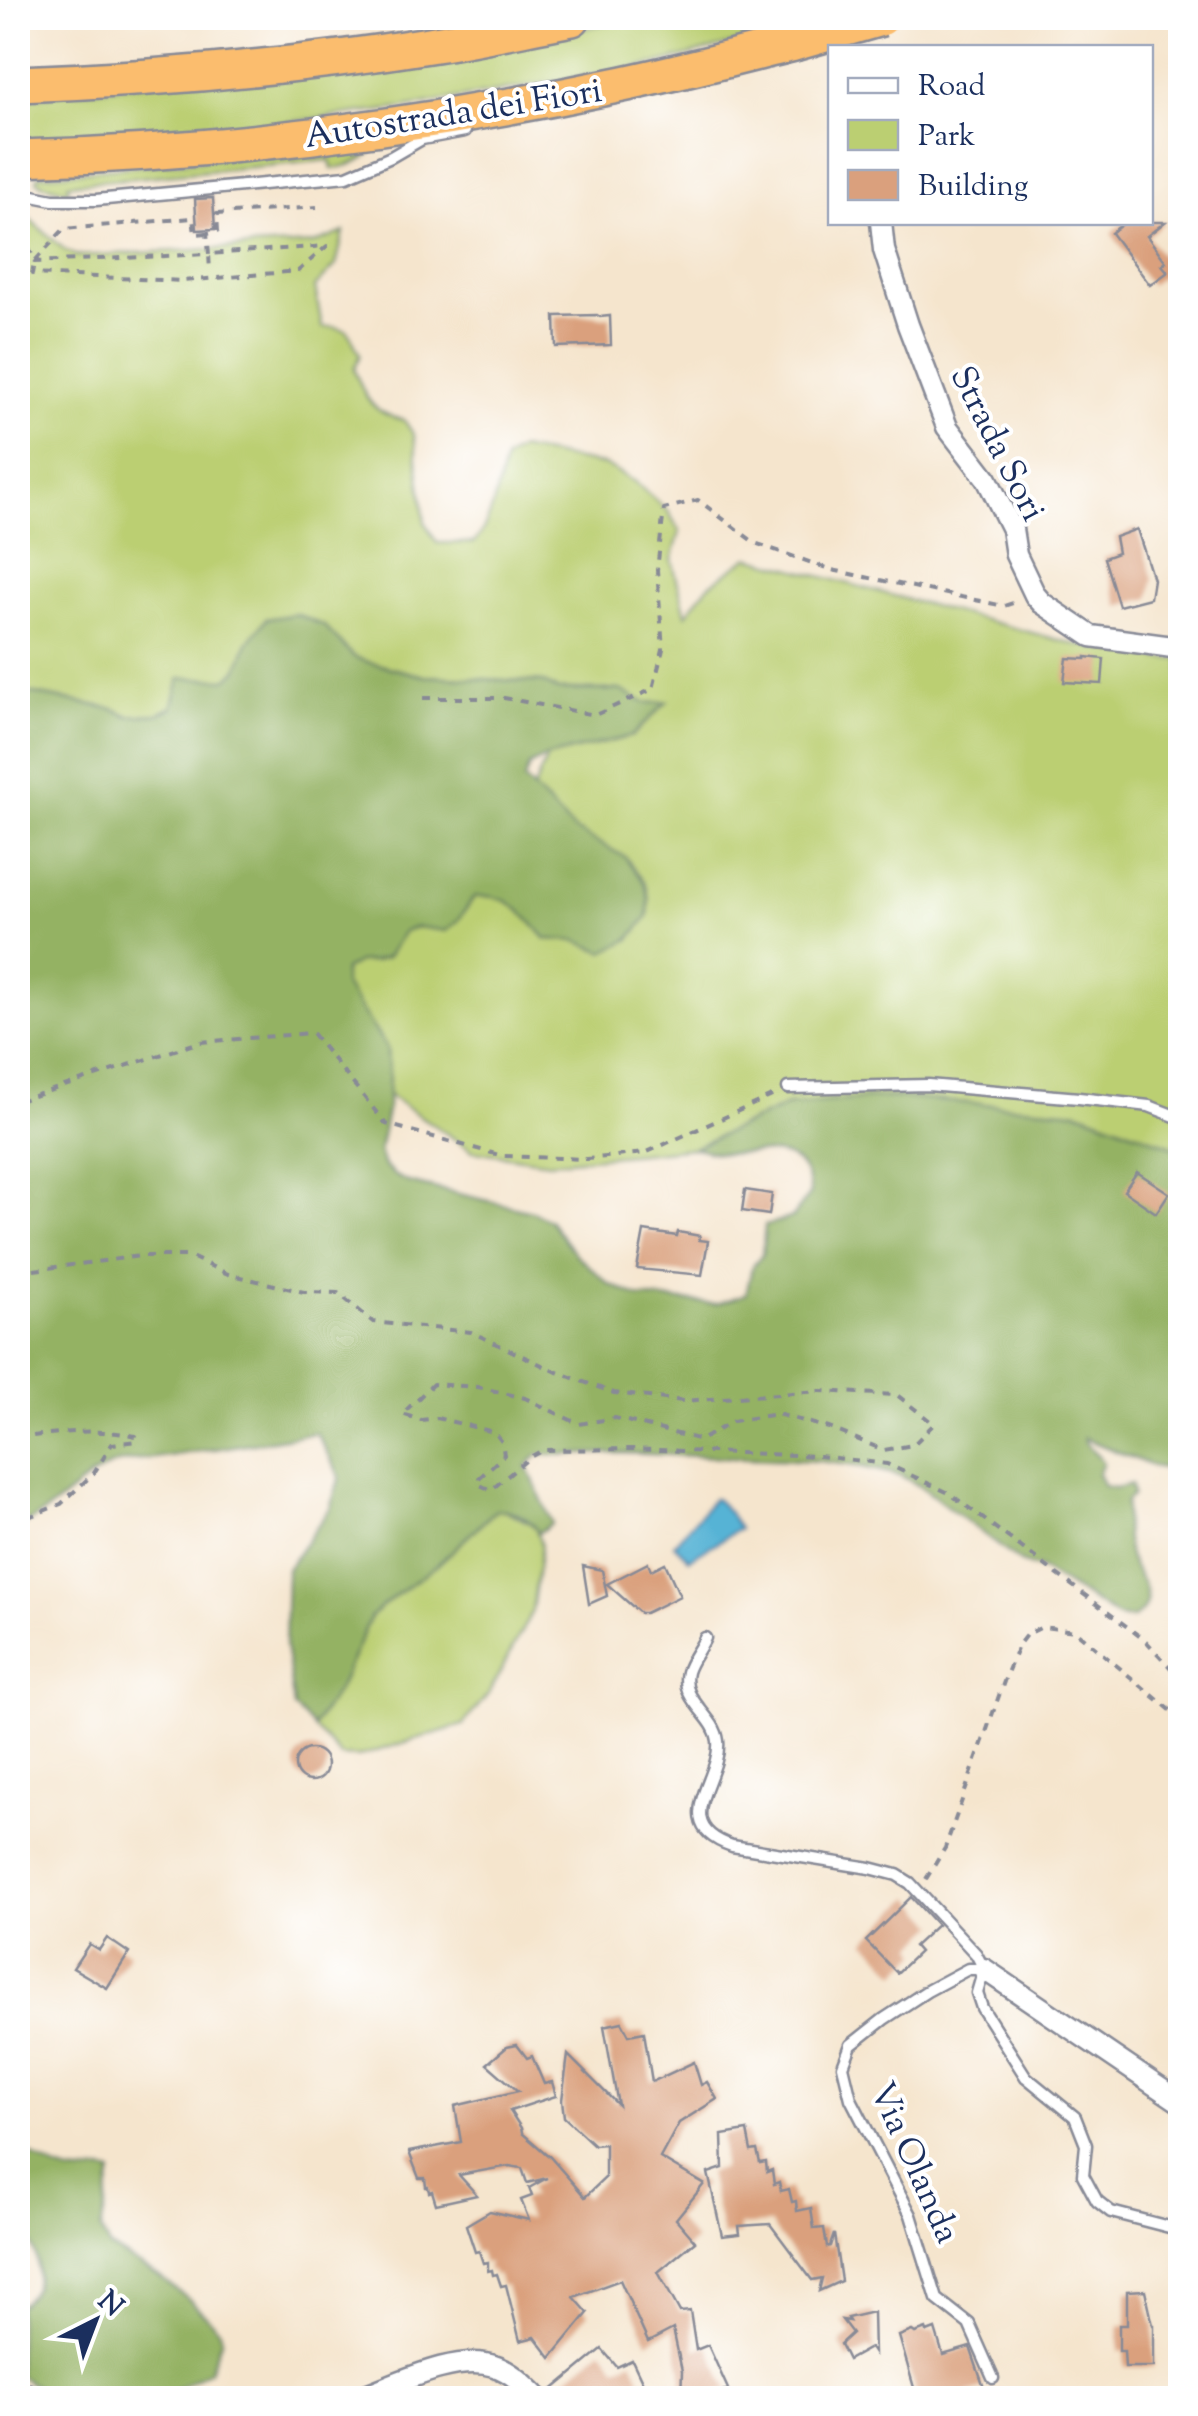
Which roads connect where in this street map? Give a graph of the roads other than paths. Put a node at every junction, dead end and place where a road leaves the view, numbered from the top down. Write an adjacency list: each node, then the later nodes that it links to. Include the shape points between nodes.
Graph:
1 (572, 18): 5 (highway, Autostrada dei Fiori, via 315,62)
2 (844, 18): 4 (street)
3 (882, 18): 6 (highway, Autostrada dei Fiori, bridge)
4 (849, 45)
5 (18, 84)
6 (537, 101): 7 (lane); 9 (highway, Autostrada dei Fiori, via 196,149)
7 (502, 120)
8 (478, 129): 10 (lane, via 422,139 347,176 82,200)
9 (18, 158)
10 (18, 192)
11 (880, 225): 12 (street, Strada Sori, via 908,325 947,427 987,479 1034,594 1091,636)
12 (1180, 648)
13 (788, 1088): 14 (lane, via 928,1085 1149,1106)
14 (1180, 1118)
15 (705, 1638): 16 (lane, via 686,1678 719,1745 700,1823 732,1846 870,1868 910,1882)
16 (984, 1969): 17 (street); 18 (lane, via 977,1993 982,2008 1026,2077 1074,2117 1086,2145 1083,2175 1097,2201 1112,2212); 19 (lane, Via Olanda, via 968,1970 884,2019 851,2045 843,2066 851,2099 911,2215 937,2299 968,2324)
17 (1180, 2102)
18 (1177, 2229)
19 (992, 2378)
20 (18, 2390): 21 (street)
21 (34, 2398)
22 (358, 2398): 23 (street, via 472,2362 501,2368)
23 (538, 2398)

